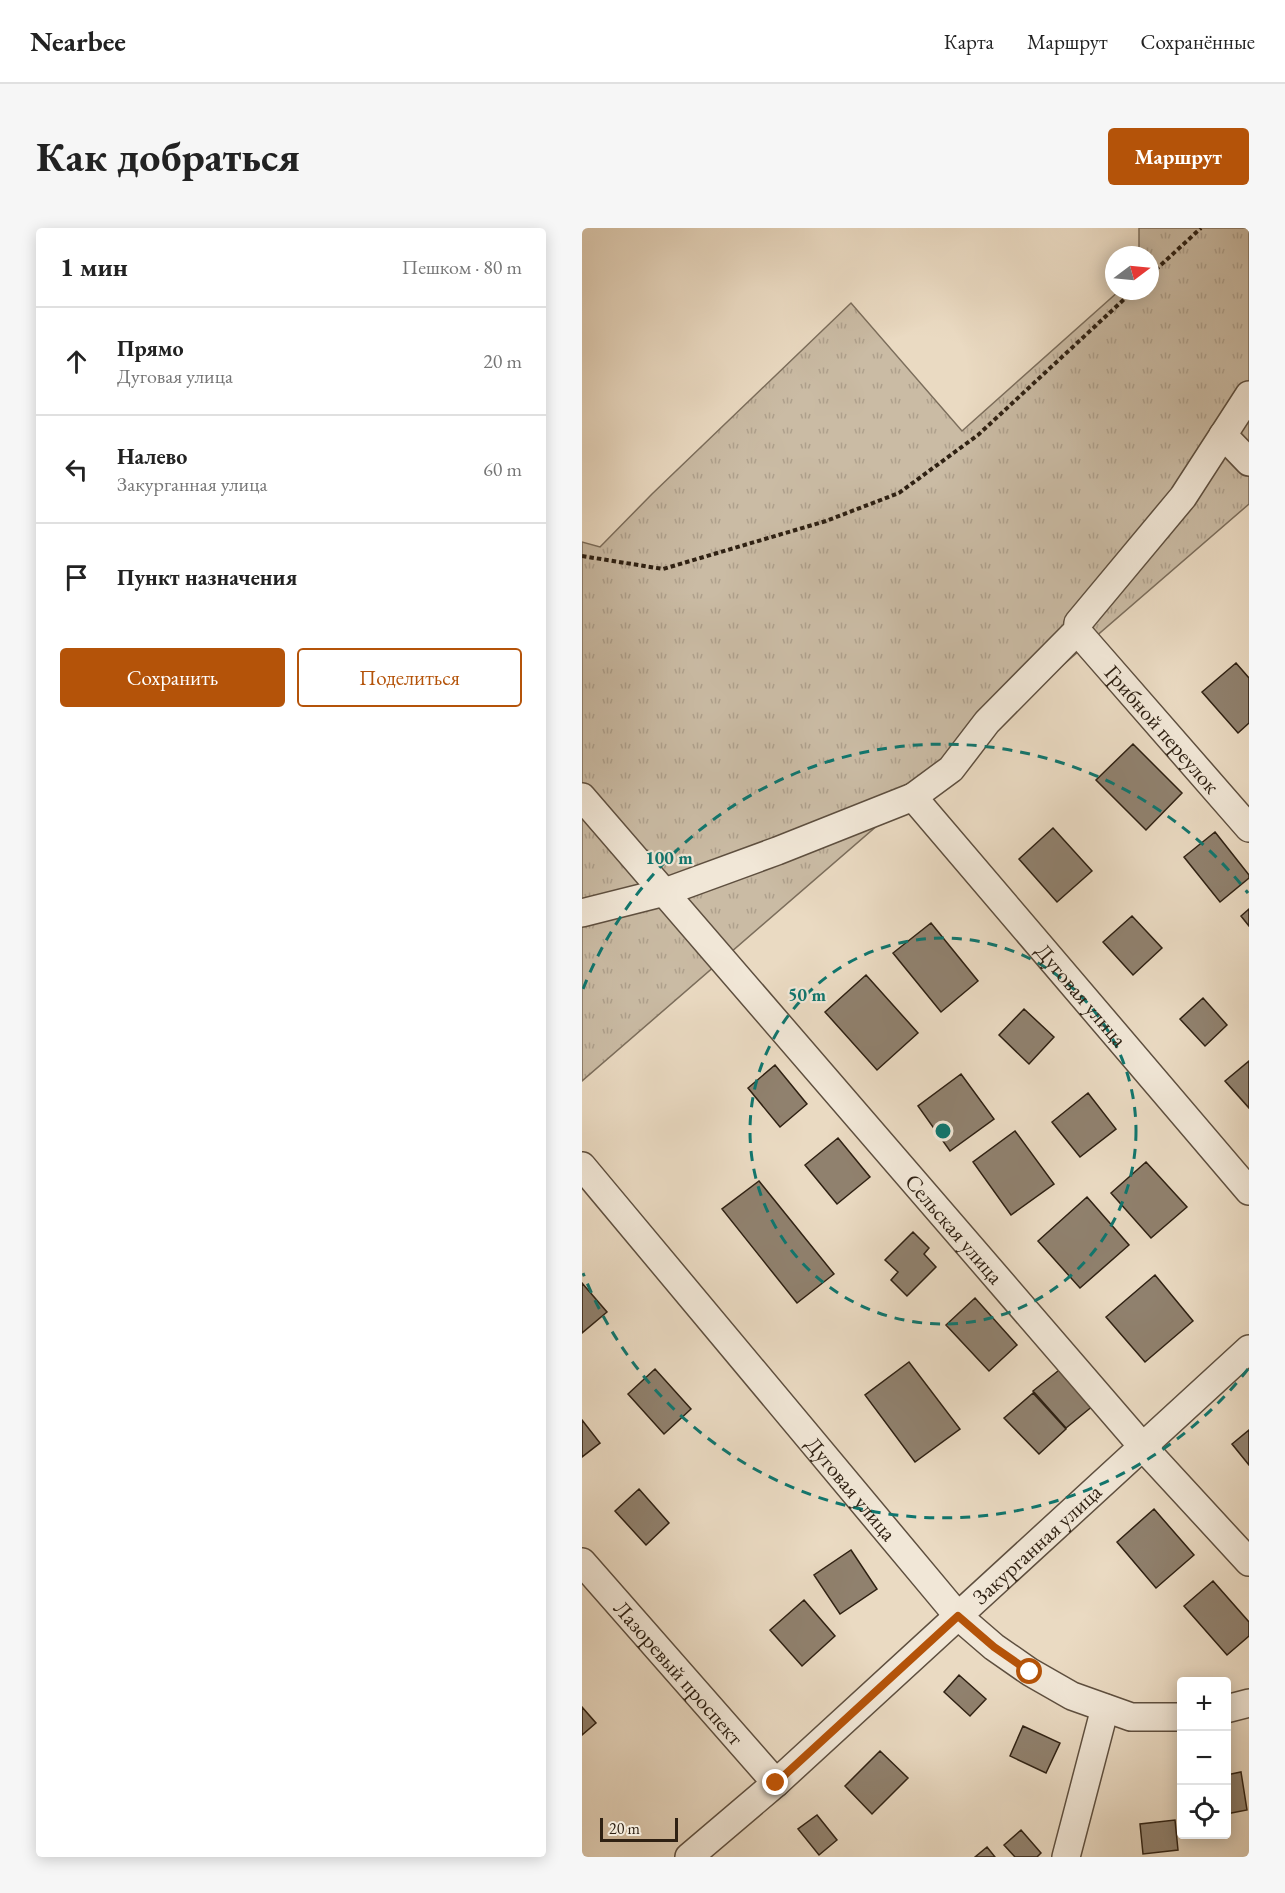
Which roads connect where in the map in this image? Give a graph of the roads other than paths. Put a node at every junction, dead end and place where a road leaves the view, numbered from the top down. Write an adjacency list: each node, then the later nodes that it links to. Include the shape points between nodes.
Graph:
1 (1249, 395): 2 (street)
2 (1223, 435): 3 (street); 4 (street, via 1183,497 1078,623)
3 (1249, 462)
4 (1077, 631): 6 (street, via 987,722 951,769); 7 (street, Грибной переулок)
5 (582, 797): 8 (street, Сельская улица)
6 (913, 797): 8 (street); 11 (street, Дуговая улица)
7 (1249, 828)
8 (665, 892): 9 (street); 13 (street, Сельская улица)
9 (582, 914)
10 (582, 1167): 16 (street, Дуговая улица)
11 (1249, 1191)
12 (1249, 1349): 13 (street, Закурганная улица)
13 (1143, 1447): 14 (street, Сельская улица); 16 (street, Закурганная улица)
14 (1249, 1562)
15 (582, 1563): 21 (street, Лазоревый проспект)
16 (958, 1616): 18 (street, Дуговая улица, via 1030,1672 1072,1696); 21 (street, Закурганная улица)
17 (1249, 1703): 19 (street)
18 (1105, 1708): 20 (street, Дуговая улица, via 1131,1717); 23 (street)
19 (1231, 1708)
20 (1177, 1717)
21 (776, 1783): 22 (street, Закурганная улица)
22 (690, 1857)
23 (1066, 1857)

